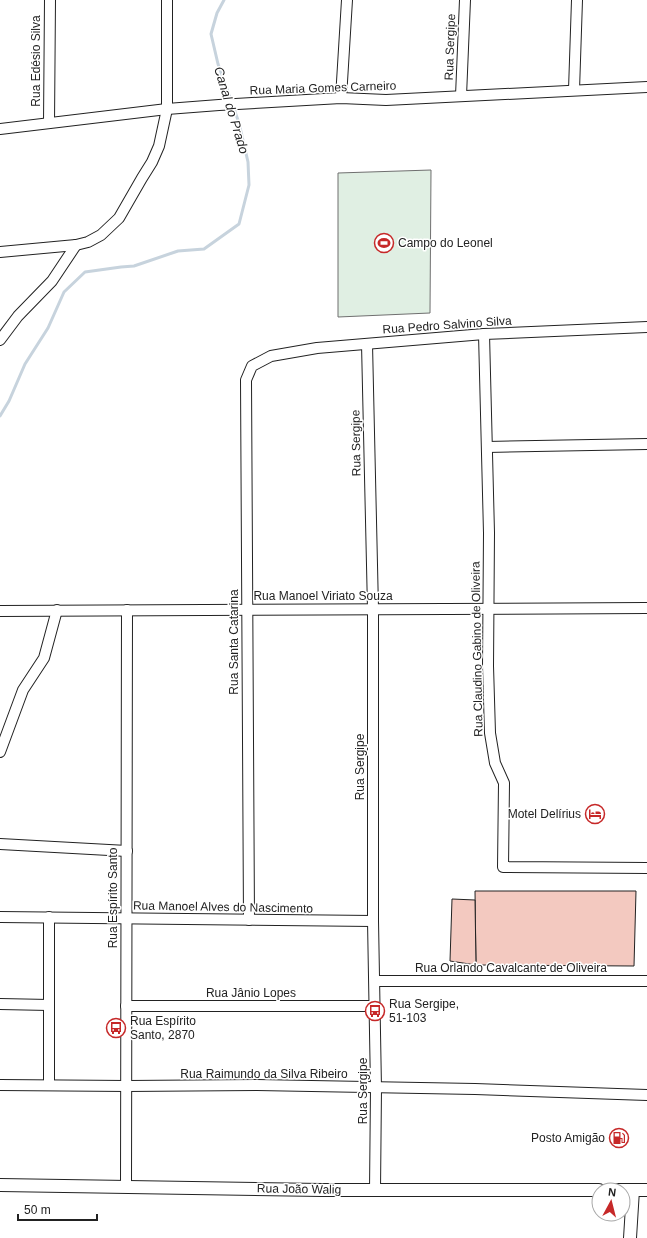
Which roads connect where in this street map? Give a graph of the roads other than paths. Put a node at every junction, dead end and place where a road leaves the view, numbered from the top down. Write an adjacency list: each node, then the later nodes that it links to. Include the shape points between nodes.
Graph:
1 (50, 0): 11 (street, Rua Edésio Silva)
2 (167, 0): 10 (street)
3 (347, 0): 9 (street)
4 (465, 0): 8 (street, Rua Sergipe)
5 (577, 0): 7 (street)
6 (647, 87): 7 (street, Rua Maria Gomes Carneiro)
7 (574, 90): 8 (street, Rua Maria Gomes Carneiro)
8 (461, 96): 9 (street, Rua Maria Gomes Carneiro, via 386,100)
9 (341, 98): 10 (street, Rua Maria Gomes Carneiro)
10 (167, 109): 11 (street, Rua Maria Gomes Carneiro); 13 (street, via 159,146 152,162 119,218 101,235)
11 (49, 123): 12 (street, Rua Maria Gomes Carneiro)
12 (0, 128)
13 (76, 245): 14 (street); 17 (street, via 52,281 18,316)
14 (0, 252)
15 (647, 327): 16 (street, Rua Pedro Salvino Silva)
16 (484, 334): 18 (street, Rua Pedro Salvino Silva); 21 (street, Rua Claudino Gabino de Oliveira)
17 (0, 340)
18 (367, 344): 19 (street, Rua Pedro Salvino Silva, via 317,348 270,356); 23 (street, Rua Sergipe)
19 (252, 366): 27 (street, Rua Santa Catarina, via 246,380)
20 (647, 444): 21 (street)
21 (487, 447): 24 (street, Rua Claudino Gabino de Oliveira)
22 (647, 608): 24 (street, Rua Manoel Viriato Souza)
23 (373, 609): 24 (street, Rua Manoel Viriato Souza); 27 (street, Rua Manoel Viriato Souza); 37 (street, Rua Sergipe)
24 (489, 609): 32 (street, Rua Claudino Gabino de Oliveira, via 490,733 495,763 504,783 503,867)
25 (57, 610): 26 (street, Rua Manoel Viriato Souza); 28 (street, Rua Manoel Viriato Souza); 29 (street, via 44,658 23,690)
26 (127, 610): 27 (street, Rua Manoel Viriato Souza); 31 (street, Rua Espírito Santo)
27 (247, 610): 36 (street, Rua Santa Catarina)
28 (0, 611)
29 (0, 752)
30 (0, 844): 31 (street)
31 (127, 851): 35 (street, Rua Espírito Santo)
32 (647, 868)
33 (0, 917): 34 (street, Rua Manoel Alves do Nascimento)
34 (49, 917): 35 (street, Rua Manoel Alves do Nascimento); 41 (street)
35 (126, 918): 36 (street, Rua Manoel Alves do Nascimento); 42 (street, Rua Espírito Santo)
36 (249, 920): 37 (street, Rua Manoel Alves do Nascimento)
37 (373, 921): 38 (street, Rua Sergipe)
38 (375, 981): 39 (street, Rua Orlando Cavalcante de Oliveira); 43 (street, Rua Sergipe)
39 (647, 981)
40 (0, 1004): 41 (street)
41 (49, 1004): 45 (street)
42 (126, 1006): 43 (street, Rua Jânio Lopes); 46 (street, Rua Espírito Santo)
43 (375, 1006): 47 (street, Rua Sergipe)
44 (0, 1085): 45 (street, Rua Raimundo da Silva Ribeiro)
45 (49, 1085): 46 (street, Rua Raimundo da Silva Ribeiro)
46 (127, 1086): 47 (street, Rua Raimundo da Silva Ribeiro, via 257,1085); 50 (street, Rua Espírito Santo)
47 (376, 1088): 48 (street, Rua Raimundo da Silva Ribeiro); 51 (street, Rua Sergipe)
48 (647, 1095)
49 (0, 1185): 50 (street, Rua João Walig)
50 (126, 1187): 51 (street, Rua João Walig)
51 (375, 1190): 52 (street, Rua João Walig)
52 (591, 1190)
53 (633, 1190): 54 (street); 55 (street)
54 (647, 1190)
55 (630, 1238)

